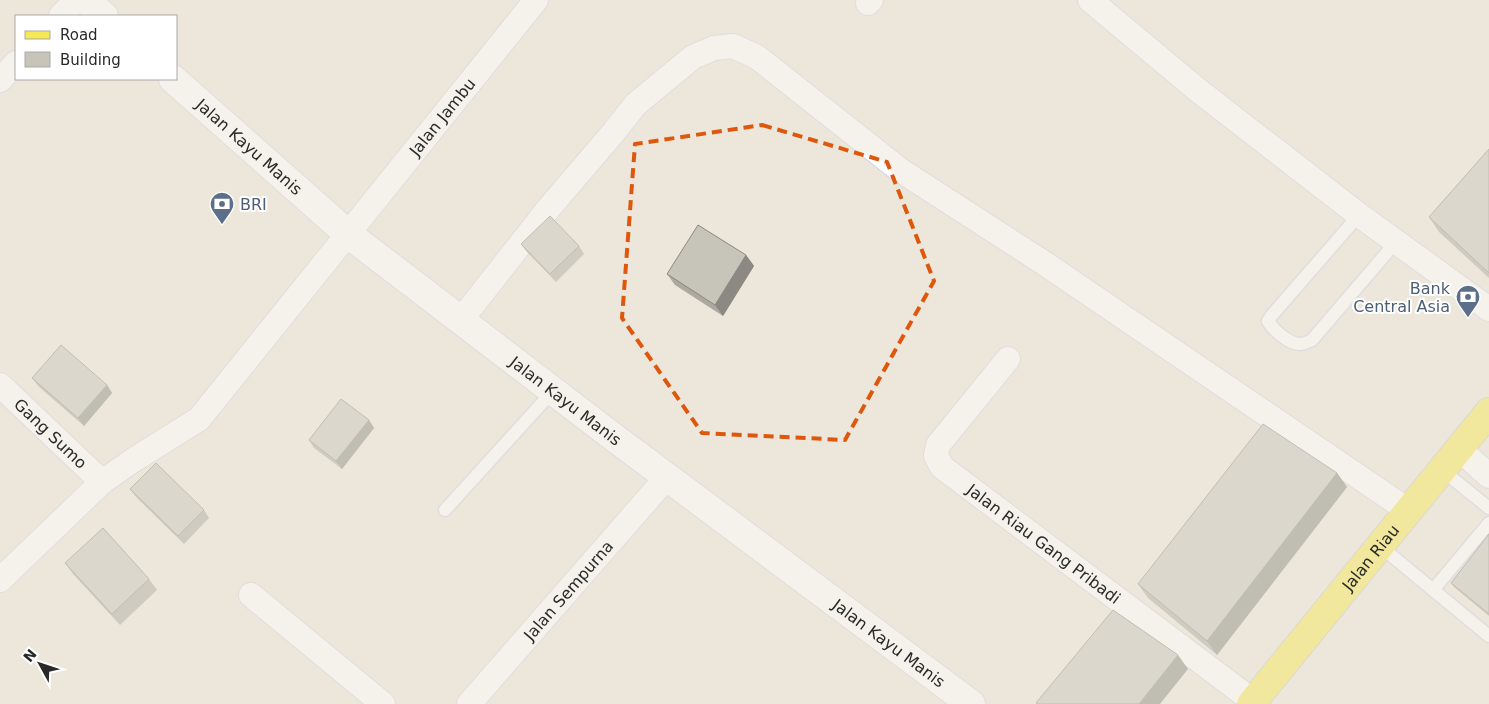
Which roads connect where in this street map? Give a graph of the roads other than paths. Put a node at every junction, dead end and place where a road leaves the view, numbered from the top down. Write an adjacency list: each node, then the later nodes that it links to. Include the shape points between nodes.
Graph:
1 (76, 0): 5 (street)
2 (86, 0): 6 (street)
3 (536, 0): 11 (street, Jalan Jambu)
4 (1090, 0): 10 (street, via 1200,91)
5 (62, 15)
6 (103, 15)
7 (15, 64): 8 (street)
8 (0, 80)
9 (174, 80): 11 (street, Jalan Kayu Manis)
10 (1360, 215): 12 (street); 12 (lane, via 1272,315 1268,321 1272,328 1293,342 1302,344 1312,340)
11 (348, 234): 14 (street, Jalan Kayu Manis); 23 (street, Jalan Jambu, via 199,419)
12 (1396, 242): 13 (street)
13 (1489, 310)
14 (460, 321): 17 (street, Jalan Kayu Manis); 26 (street, via 636,104 693,57 714,48 733,46 757,57 900,170 1044,263)
15 (1008, 359): 33 (street, Jalan Riau Gang Pribadi, via 938,445 936,456 942,467)
16 (0, 385): 23 (street, Gang Sumo)
17 (553, 391): 21 (street, Jalan Kayu Manis); 25 (lane)
18 (1489, 412): 19 (main road, Jalan Riau)
19 (1458, 448): 20 (main road, Jalan Riau); 22 (street)
20 (1442, 470): 24 (lane); 26 (main road, Jalan Riau)
21 (668, 476): 35 (street, Jalan Sempurna); 36 (street, Jalan Kayu Manis)
22 (1489, 476)
23 (102, 482): 29 (street, Jalan Jambu)
24 (1489, 508)
25 (445, 510)
26 (1409, 511): 28 (main road, Jalan Riau)
27 (1489, 523): 30 (lane)
28 (1380, 546): 30 (lane); 33 (main road, Jalan Riau)
29 (0, 580)
30 (1433, 590): 32 (lane)
31 (252, 595): 34 (street)
32 (1489, 636)
33 (1252, 702)
34 (383, 704)
35 (468, 704)
36 (972, 704)

